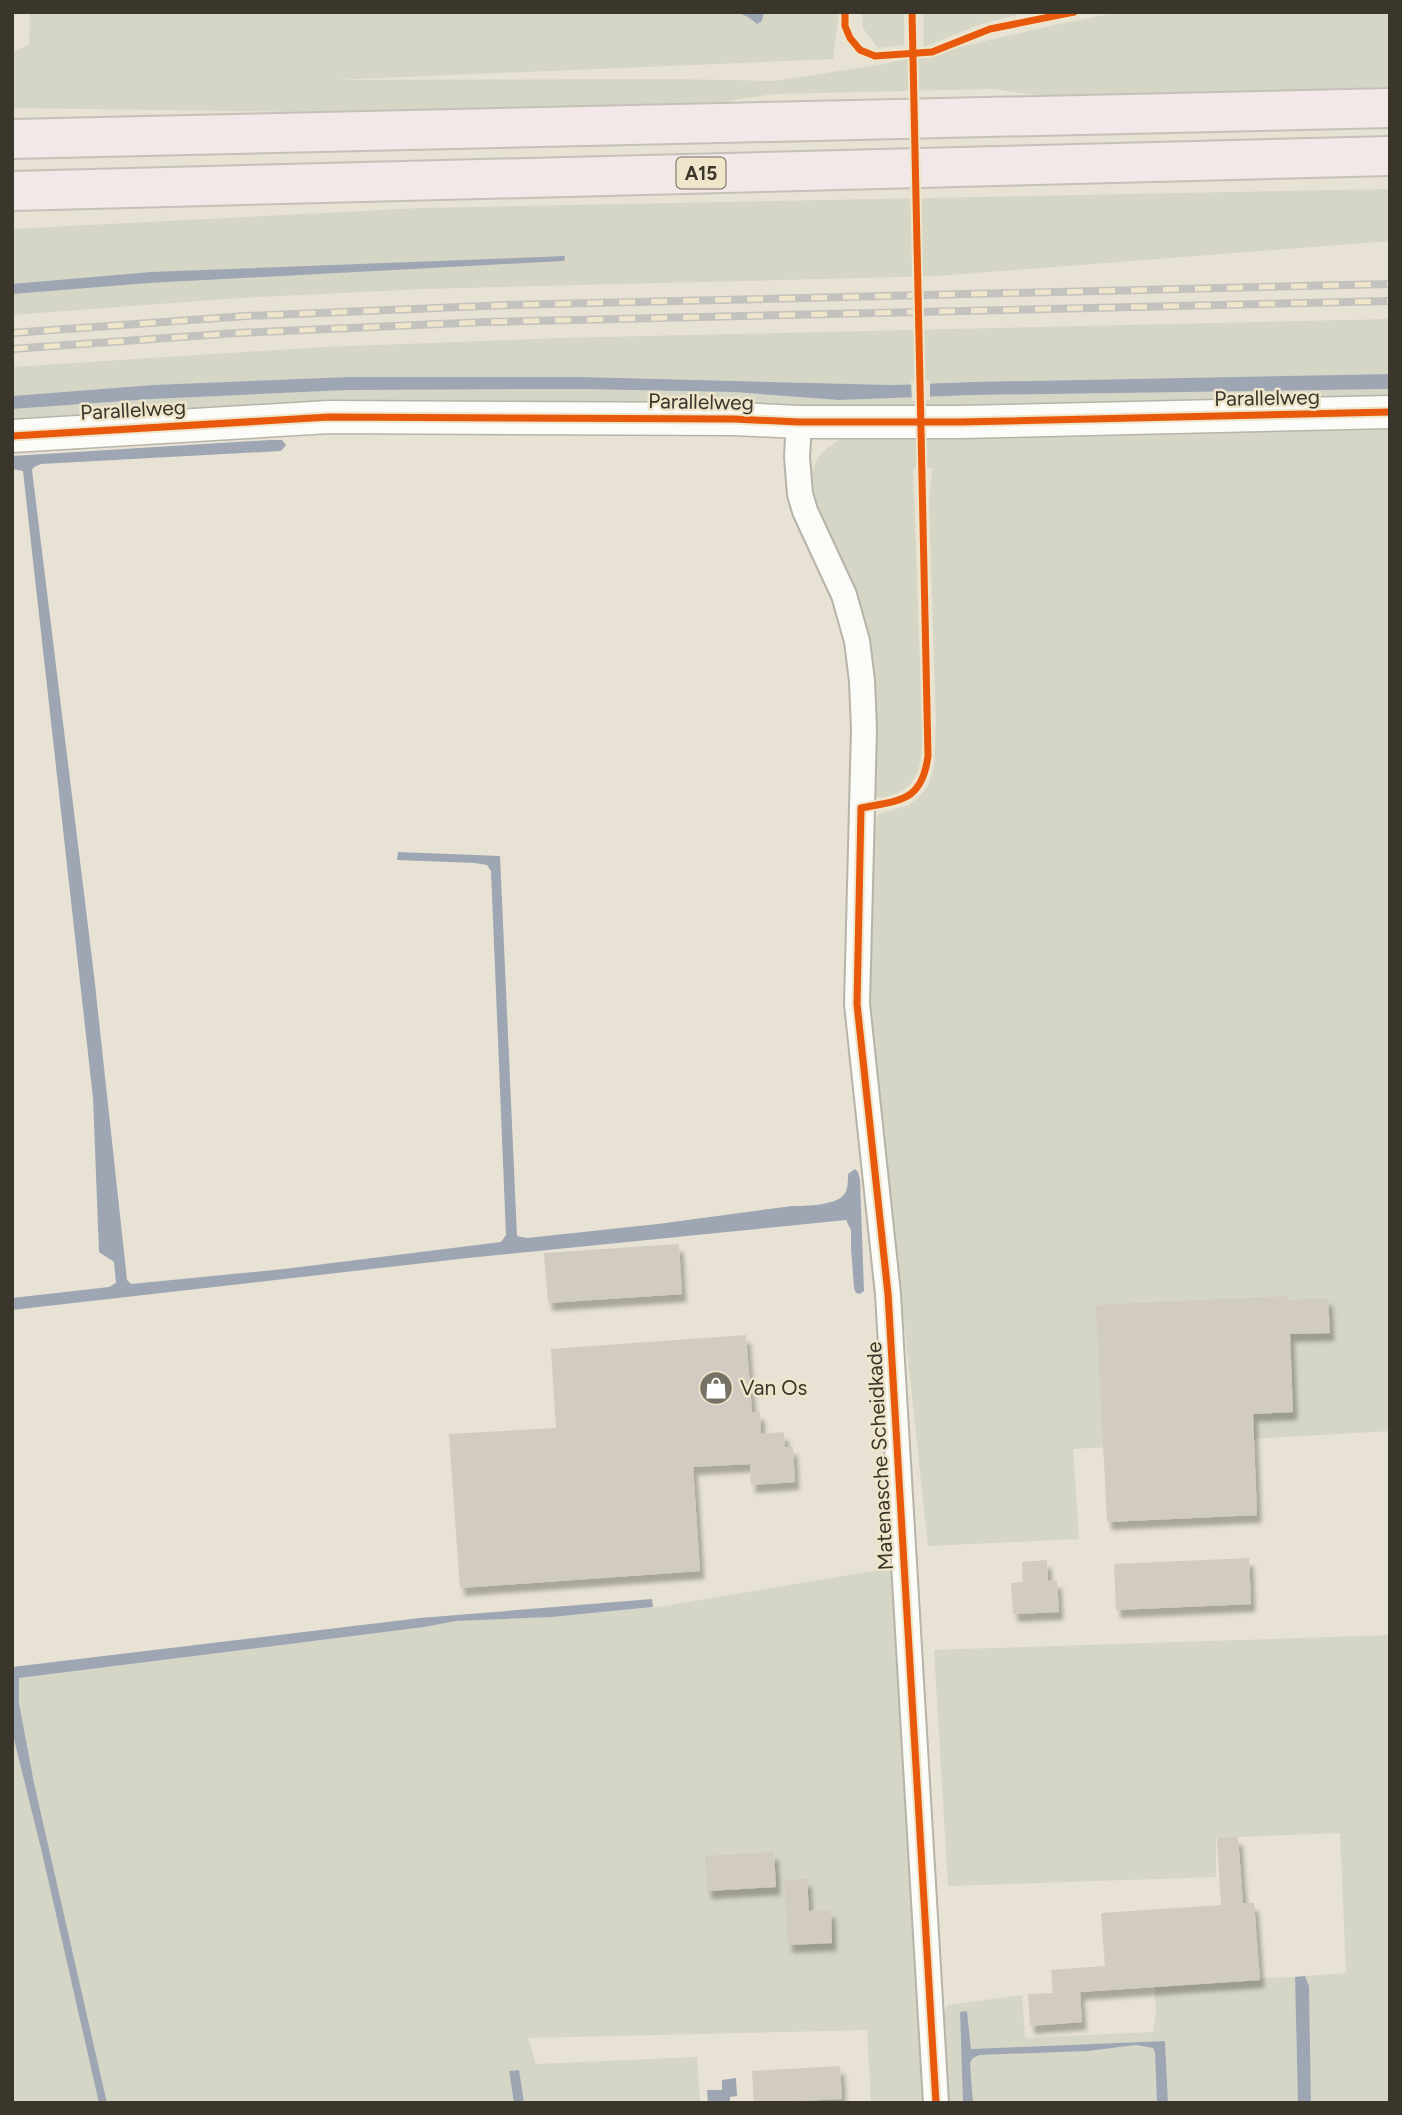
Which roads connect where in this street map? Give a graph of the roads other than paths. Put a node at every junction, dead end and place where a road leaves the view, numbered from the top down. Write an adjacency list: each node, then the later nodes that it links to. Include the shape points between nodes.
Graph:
1 (1390, 108): 2 (highway)
2 (12, 139)
3 (1390, 156): 4 (highway, A15)
4 (12, 191)
5 (1390, 412): 6 (street, Parallelweg)
6 (799, 422): 7 (street, Parallelweg, via 329,417); 8 (street, Matenasche Scheidkade, via 800,495 844,595 862,681 857,1004 888,1294)
7 (12, 436)
8 (936, 2103)

